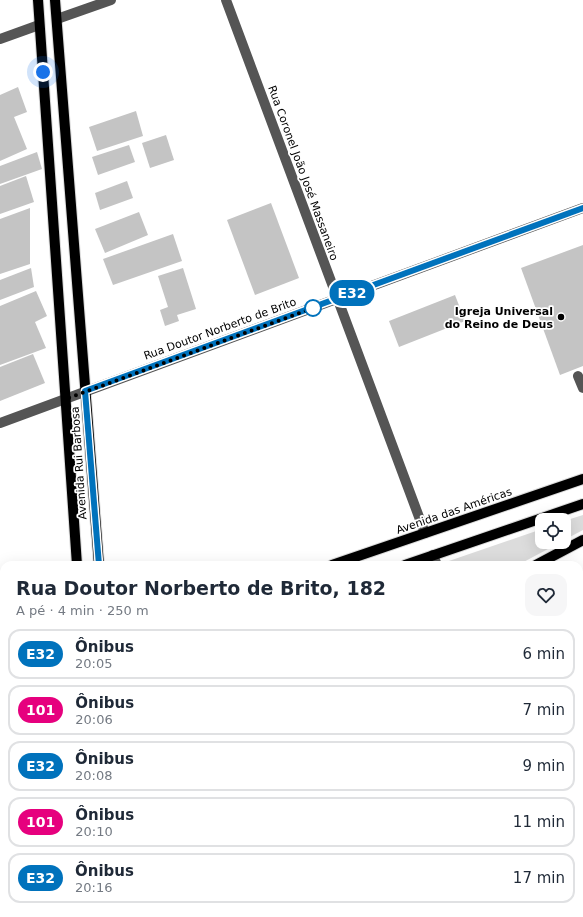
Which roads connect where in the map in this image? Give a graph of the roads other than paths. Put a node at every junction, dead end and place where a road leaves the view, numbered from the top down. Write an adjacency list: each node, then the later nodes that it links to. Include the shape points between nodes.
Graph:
1 (38, 0): 6 (main road, Avenida Rui Barbosa)
2 (55, 0): 5 (main road, Avenida Rui Barbosa)
3 (111, 0): 5 (street)
4 (226, 0): 9 (street, Rua Coronel João José Massaneiro)
5 (56, 19): 12 (main road, Avenida Rui Barbosa)
6 (39, 25): 7 (street); 13 (main road, Avenida Rui Barbosa)
7 (0, 39)
8 (583, 208): 9 (street, Rua Doutor Norberto de Brito)
9 (337, 299): 12 (street, Rua Doutor Norberto de Brito); 17 (street, Rua Coronel João José Massaneiro)
10 (578, 376): 11 (street)
11 (583, 388)
12 (85, 391): 13 (street, Rua Doutor Norberto de Brito); 21 (main road, Avenida Rui Barbosa)
13 (66, 399): 14 (street, Rua Doutor Norberto de Brito); 20 (main road, Avenida Rui Barbosa)
14 (0, 423)
15 (583, 480): 17 (main road, Avenida das Américas)
16 (583, 504): 19 (main road)
17 (425, 533): 22 (main road, Avenida das Américas)
18 (583, 540): 23 (main road)
19 (435, 560)
20 (77, 561)
21 (99, 561)
22 (344, 561)
23 (544, 561)

